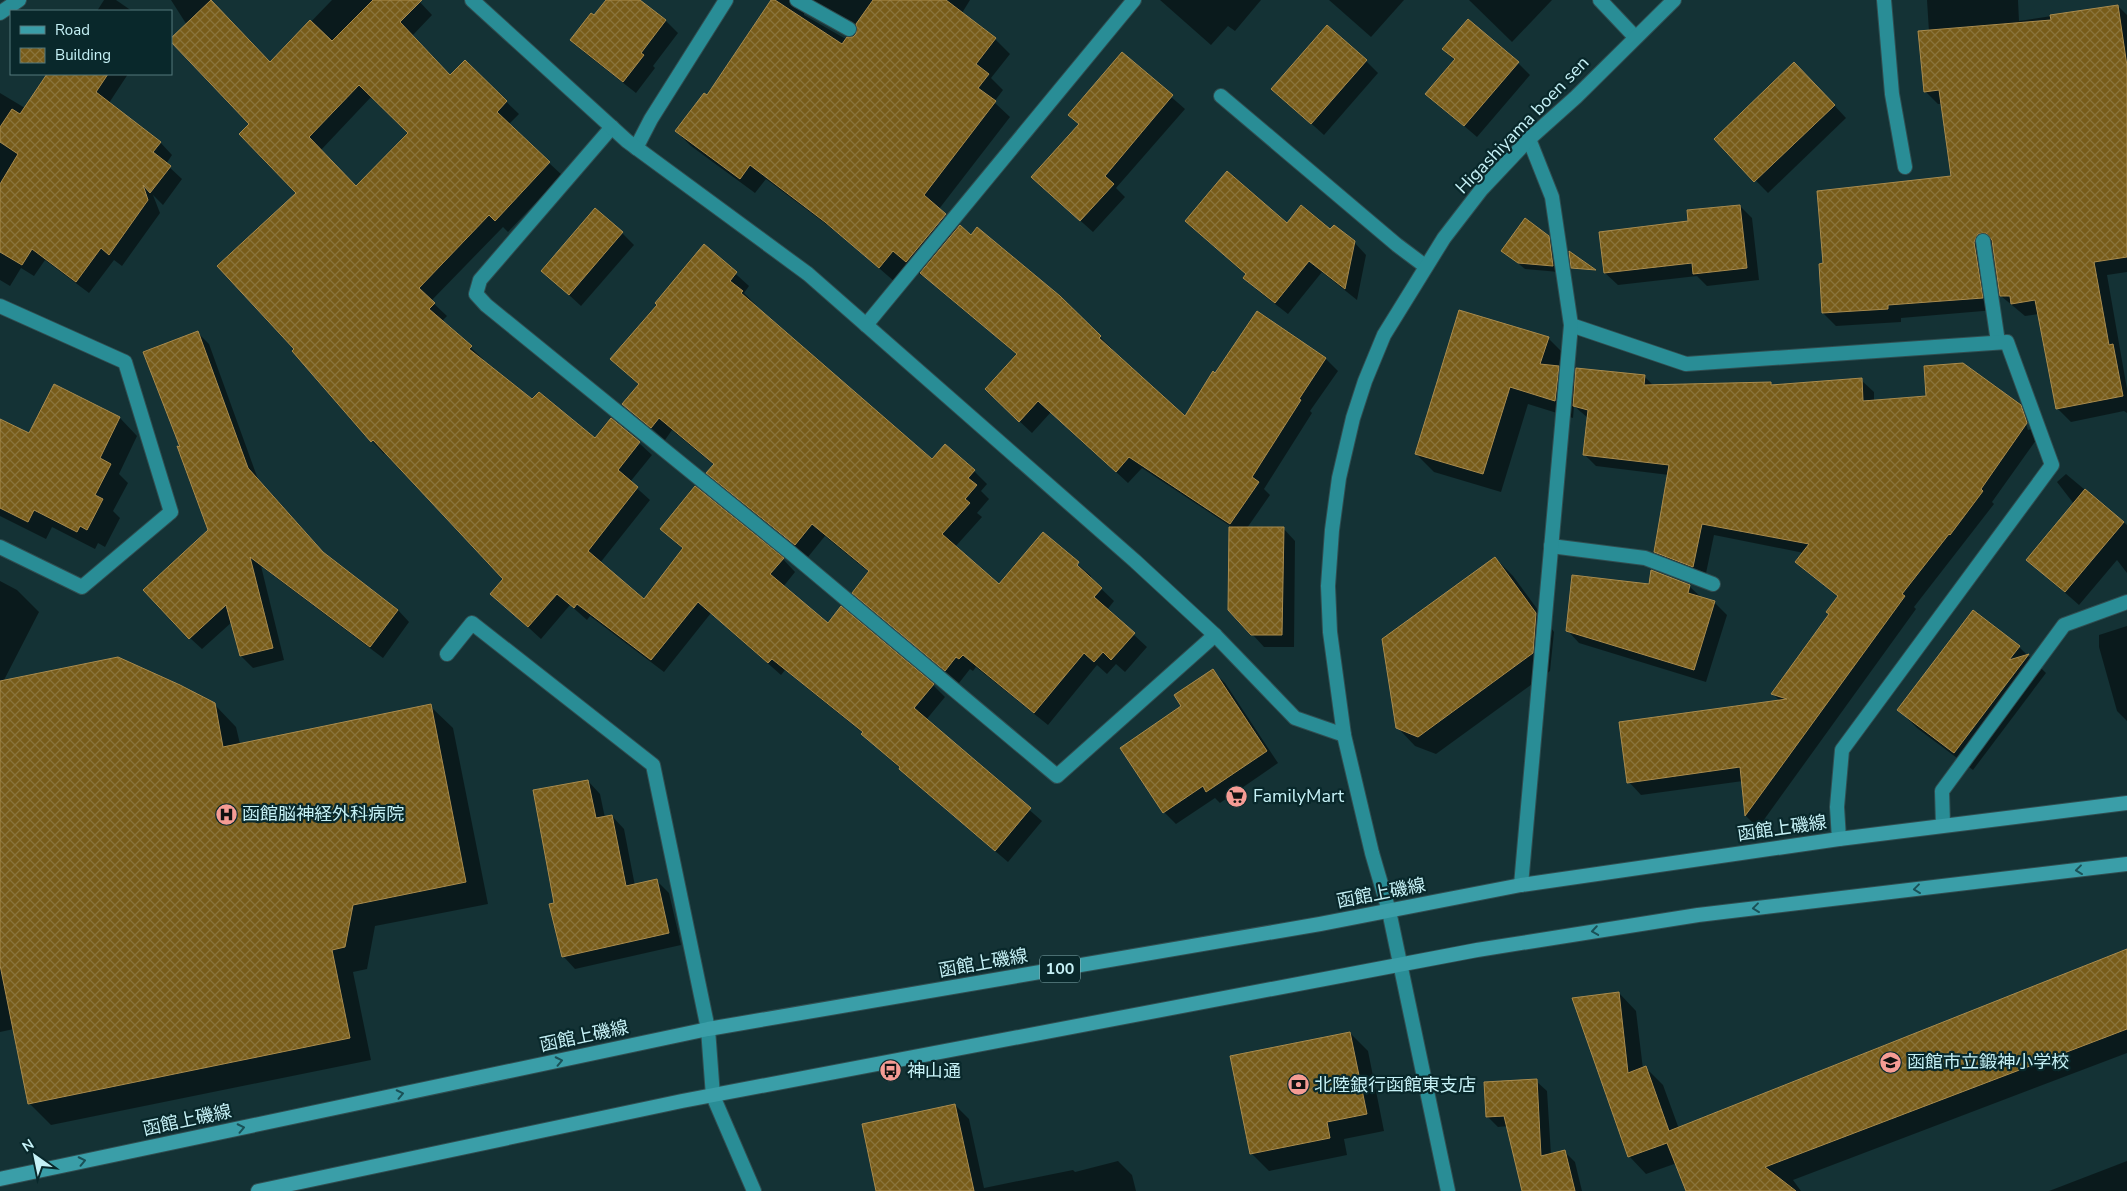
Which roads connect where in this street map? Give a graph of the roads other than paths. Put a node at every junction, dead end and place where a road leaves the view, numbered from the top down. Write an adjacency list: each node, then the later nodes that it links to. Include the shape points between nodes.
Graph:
1 (19, 0): 9 (street)
2 (472, 0): 13 (street)
3 (726, 0): 15 (street)
4 (797, 0): 10 (street)
5 (1134, 0): 20 (street)
6 (1600, 0): 11 (street)
7 (1674, 0): 11 (street, Higashiyama boen sen)
8 (1884, 0): 16 (street, via 1892,94)
9 (0, 13)
10 (849, 29)
11 (1635, 37): 14 (street, Higashiyama boen sen)
12 (1221, 96): 18 (street)
13 (612, 127): 15 (street); 27 (street, via 480,280 476,294 486,305 791,553 1057,776)
14 (1529, 139): 18 (street, Higashiyama boen sen, via 1481,190); 21 (street, via 1552,197)
15 (636, 148): 20 (street, via 808,274)
16 (1905, 167)
17 (1984, 241): 22 (street)
18 (1426, 266): 29 (street, Higashiyama boen sen, via 1384,335 1365,381 1339,478 1328,586 1330,632)
19 (0, 306): 24 (street, via 125,362 171,512 82,587)
20 (866, 325): 27 (street)
21 (1571, 326): 22 (street, via 1686,364); 23 (street)
22 (1998, 342): 32 (street, via 2007,342 2052,465 1842,750 1837,807)
23 (1551, 546): 25 (street, via 1645,558); 34 (street)
24 (0, 547)
25 (1713, 584)
26 (2127, 602): 31 (street, via 2064,625 1942,791)
27 (1215, 635): 29 (street, via 1296,718)
28 (447, 654): 37 (street, via 472,623 653,765)
29 (1344, 735): 35 (street, Higashiyama boen sen)
30 (2127, 803): 31 (main road, 函館上磯線 / 100)
31 (1943, 825): 32 (main road, 函館上磯線 / 100)
32 (1839, 839): 34 (main road, 函館上磯線 / 100)
33 (2127, 864): 36 (main road, one-way to 36, via 1698,915)
34 (1522, 885): 35 (main road, 函館上磯線 / 100)
35 (1389, 912): 36 (street, Higashiyama boen sen); 37 (main road, 函館上磯線 / 100)
36 (1400, 964): 38 (main road); 42 (street, Higashiyama boen sen)
37 (708, 1030): 38 (street); 39 (main road, 函館上磯線 / 100, one-way to 37)
38 (713, 1096): 40 (main road); 41 (street)
39 (0, 1179)
40 (258, 1191)
41 (754, 1191)
42 (1448, 1191)

